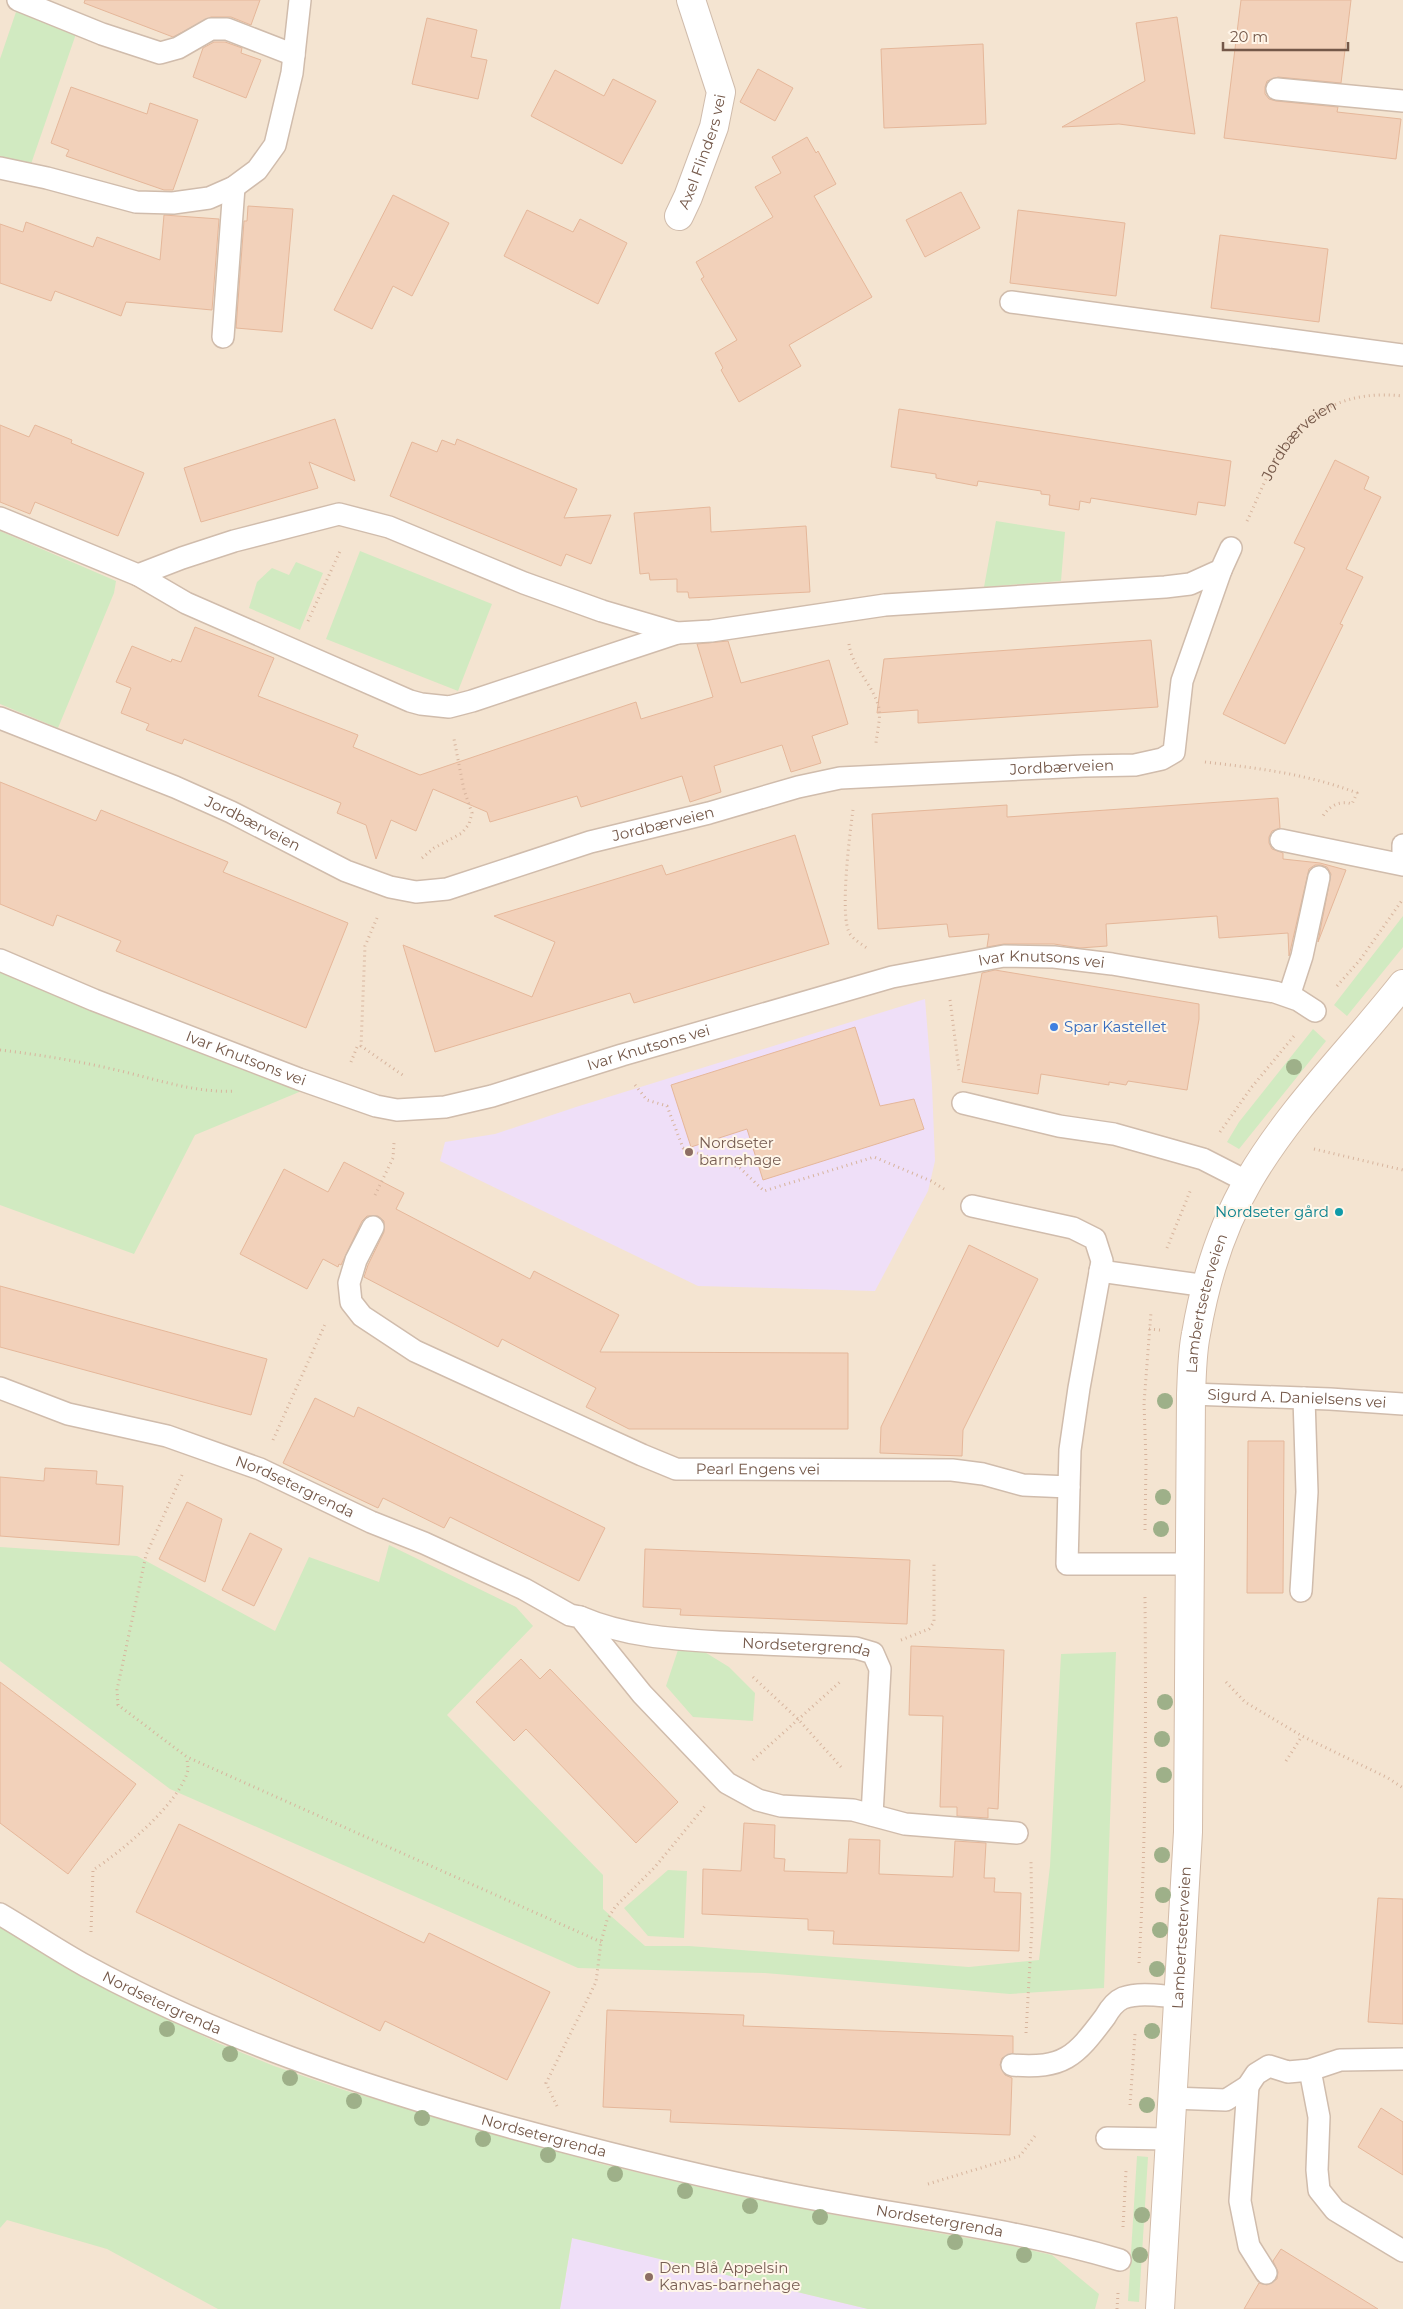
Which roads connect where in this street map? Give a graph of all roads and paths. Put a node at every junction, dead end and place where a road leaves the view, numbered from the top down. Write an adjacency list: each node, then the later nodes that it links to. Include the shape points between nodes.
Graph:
1 (18, 0): 4 (lane, via 102,34 160,52 178,48 211,29 227,29)
2 (300, 0): 4 (lane)
3 (691, 0): 9 (main road, Axel Flinders vei, via 721,92 714,127)
4 (294, 55): 8 (lane, via 275,145 257,170)
5 (1277, 89): 6 (lane)
6 (1403, 101)
7 (0, 168): 8 (lane, via 136,202 209,198)
8 (234, 187): 11 (lane)
9 (679, 216)
10 (1012, 302): 12 (lane)
11 (223, 337)
12 (1403, 355)
13 (1403, 396): 16 (path, Jordbærveien, via 1357,398 1332,405 1308,420 1281,452)
14 (0, 518): 18 (lane)
15 (343, 543): 21 (path)
16 (1231, 548): 17 (lane)
17 (1221, 570): 19 (lane, via 1190,584 1165,587 885,604); 24 (lane, via 1182,682)
18 (138, 575): 20 (lane, via 234,541 339,514 389,527 524,583); 21 (lane, via 186,603)
19 (844, 610): 20 (lane, via 711,631); 25 (path, via 850,654 880,709)
20 (677, 633): 22 (lane)
21 (296, 649): 22 (lane, via 410,701)
22 (449, 707): 32 (path, via 464,790 472,813 469,824 462,832 427,853)
23 (0, 718): 32 (lane, Jordbærveien, via 175,787 232,812 339,868)
24 (1174, 752): 25 (lane, Jordbærveien, via 1162,760 1135,766); 26 (path, via 1186,760 1274,770)
25 (864, 776): 32 (lane, Jordbærveien, via 798,787 590,842 447,888 416,892); 35 (path, via 848,850 845,921 850,934 888,966)
26 (1357, 793)
27 (1282, 840): 30 (lane)
28 (1403, 845): 29 (lane)
29 (1403, 852)
30 (1403, 865)
31 (1319, 877): 36 (lane, via 1302,956)
32 (399, 889): 43 (path, via 365,946 359,1046 428,1093)
33 (0, 960): 44 (lane, Ivar Knutsons vei, via 299,1079 376,1106)
34 (948, 967): 35 (lane, Ivar Knutsons vei); 36 (lane, Ivar Knutsons vei, via 1004,956 1054,957 1112,964); 42 (path)
35 (892, 977): 40 (lane, Ivar Knutsons vei)
36 (1289, 996): 38 (lane, Ivar Knutsons vei)
37 (1399, 997): 47 (main road, Lambertseterveien, via 1298,1108)
38 (1315, 1011)
39 (0, 1050): 41 (path, via 114,1070 213,1093)
40 (622, 1055): 43 (lane, Ivar Knutsons vei, via 492,1096); 48 (path, via 626,1071 647,1100 667,1106 683,1148 740,1168 764,1191 874,1157 931,1181)
41 (240, 1091)
42 (963, 1103): 47 (lane, via 1059,1126 1114,1134 1203,1159)
43 (436, 1108): 44 (lane, Ivar Knutsons vei)
44 (397, 1110): 49 (path, via 393,1158 364,1217)
45 (1306, 1147): 46 (path)
46 (1403, 1170)
47 (1248, 1182): 51 (main road, Lambertseterveien, via 1224,1231)
48 (972, 1206): 50 (lane, via 1073,1228 1096,1239 1102,1261)
49 (372, 1227): 52 (lane, via 349,1283)
50 (1100, 1271): 51 (lane); 59 (lane, via 1070,1450)
51 (1207, 1286): 54 (main road, Lambertseterveien, via 1195,1335)
52 (351, 1302): 58 (path, via 329,1316); 59 (lane, Pearl Engens vei, via 362,1316 415,1351 676,1469 952,1470 1023,1485)
53 (0, 1388): 57 (lane, Nordsetergrenda, via 68,1414)
54 (1191, 1394): 55 (lane, Sigurd A. Danielsens vei); 61 (main road, Lambertseterveien)
55 (1304, 1398): 56 (lane, Sigurd A. Danielsens vei); 63 (lane, via 1307,1492)
56 (1403, 1404)
57 (196, 1445): 58 (lane, Nordsetergrenda); 70 (path, via 146,1555 117,1690 118,1705)
58 (260, 1469): 64 (lane, Nordsetergrenda)
59 (1069, 1487): 62 (lane, via 1067,1564)
60 (934, 1561): 66 (path, via 934,1622 928,1629)
61 (1188, 1564): 62 (lane); 80 (main road, Lambertseterveien, via 1188,1832)
62 (1144, 1565): 79 (path, via 1145,1848)
63 (1301, 1591)
64 (580, 1617): 65 (lane, Nordsetergrenda, via 645,1635); 72 (lane, Nordsetergrenda, via 642,1694)
65 (715, 1641): 66 (lane, Nordsetergrenda, via 856,1648); 68 (path)
66 (873, 1653): 68 (path); 74 (lane, Nordsetergrenda, via 880,1669)
67 (1222, 1679): 69 (path, via 1245,1702)
68 (798, 1719): 72 (path); 74 (path, via 857,1783)
69 (1302, 1736): 71 (path); 73 (path)
70 (187, 1757): 76 (path, via 188,1769 167,1806 116,1855 93,1870); 78 (path)
71 (1286, 1761)
72 (727, 1783): 74 (lane, Nordsetergrenda, via 758,1800 781,1806); 78 (path, via 655,1867 615,1907 607,1920)
73 (1403, 1788)
74 (872, 1809): 75 (lane, Nordsetergrenda, via 905,1824)
75 (1017, 1833): 81 (path, via 1029,1846 1032,1873)
76 (93, 1910)
77 (0, 1914): 91 (lane, Nordsetergrenda, via 84,1965 167,2006 267,2049 428,2104)
78 (601, 1942): 91 (path, via 596,1982 546,2083)
79 (1137, 1996): 80 (lane); 83 (lane, via 1122,1998 1078,2050 1062,2061 1042,2066); 89 (path)
80 (1178, 1997): 86 (main road, Lambertseterveien)
81 (1027, 2016)
82 (1403, 2059): 84 (lane, via 1340,2060)
83 (1012, 2065)
84 (1310, 2070): 85 (lane, via 1288,2072 1269,2066 1256,2074); 93 (lane, via 1320,2117 1319,2190 1335,2210)
85 (1248, 2086): 86 (lane, via 1226,2100); 95 (lane, via 1240,2201 1249,2246)
86 (1171, 2098): 90 (main road, Lambertseterveien)
87 (1036, 2136): 92 (path, via 1020,2156)
88 (1106, 2138): 89 (lane)
89 (1128, 2138): 90 (lane); 94 (path)
90 (1169, 2139): 96 (main road, Lambertseterveien)
91 (575, 2144): 94 (lane, Nordsetergrenda, via 732,2182 1022,2236)
92 (924, 2186)
93 (1403, 2251)
94 (1120, 2260)
95 (1266, 2274)
96 (1160, 2309)

